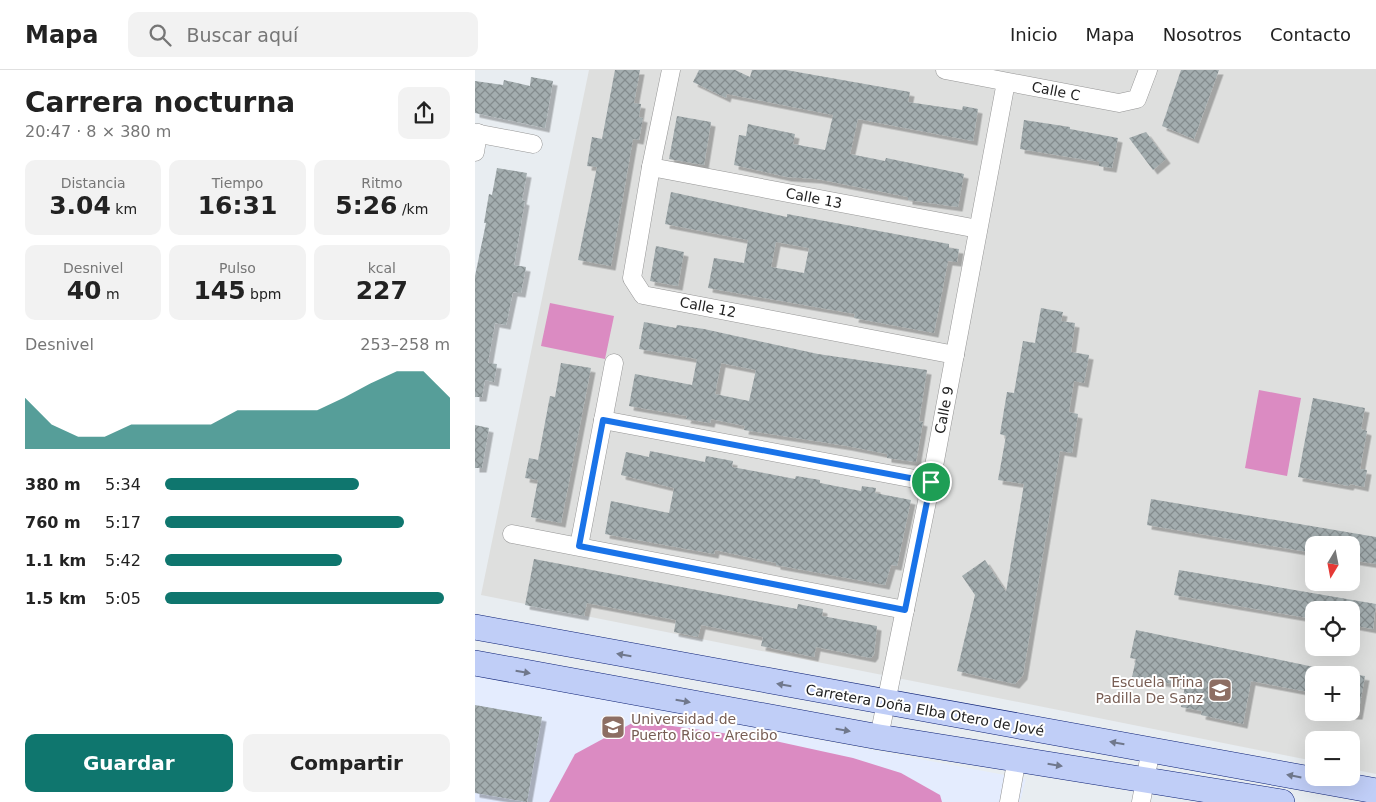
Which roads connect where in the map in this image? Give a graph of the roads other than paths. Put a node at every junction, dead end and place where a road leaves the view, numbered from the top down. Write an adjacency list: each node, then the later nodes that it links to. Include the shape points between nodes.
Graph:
1 (671, 70): 8 (street, Calle 12)
2 (945, 70): 4 (street, Calle C)
3 (1148, 70): 4 (street, Calle C, via 1137,99 1119,103)
4 (1006, 82): 9 (street, Calle 9)
5 (477, 133): 6 (street); 7 (street)
6 (533, 144)
7 (475, 152)
8 (651, 167): 9 (street, Calle 13); 10 (street, Calle 12, via 632,278 643,295)
9 (978, 229): 10 (street, Calle 9)
10 (955, 355): 13 (street, Calle 9)
11 (614, 363): 12 (street)
12 (603, 420): 13 (street); 15 (street)
13 (931, 482): 16 (street, Calle 9)
14 (512, 534): 15 (street)
15 (579, 546): 16 (street)
16 (905, 610): 19 (street, Calle 9)
17 (475, 627): 19 (street, Carretera Doña Elba Otero de Jové, one-way to 17)
18 (475, 663): 21 (street, one-way to 21)
19 (886, 703): 20 (street, Carretera Doña Elba Otero de Jové); 21 (street, Calle 9)
20 (1051, 732): 22 (street, Carretera Doña Elba Otero de Jové, one-way to 20); 23 (street)
21 (879, 737): 23 (street)
22 (1151, 749): 24 (street); 25 (street, Carretera Doña Elba Otero de Jové, one-way to 22)
23 (1017, 758): 24 (street, one-way to 24); 26 (street)
24 (1143, 791): 27 (street)
25 (1376, 791)
26 (1009, 802)
27 (1282, 802)

